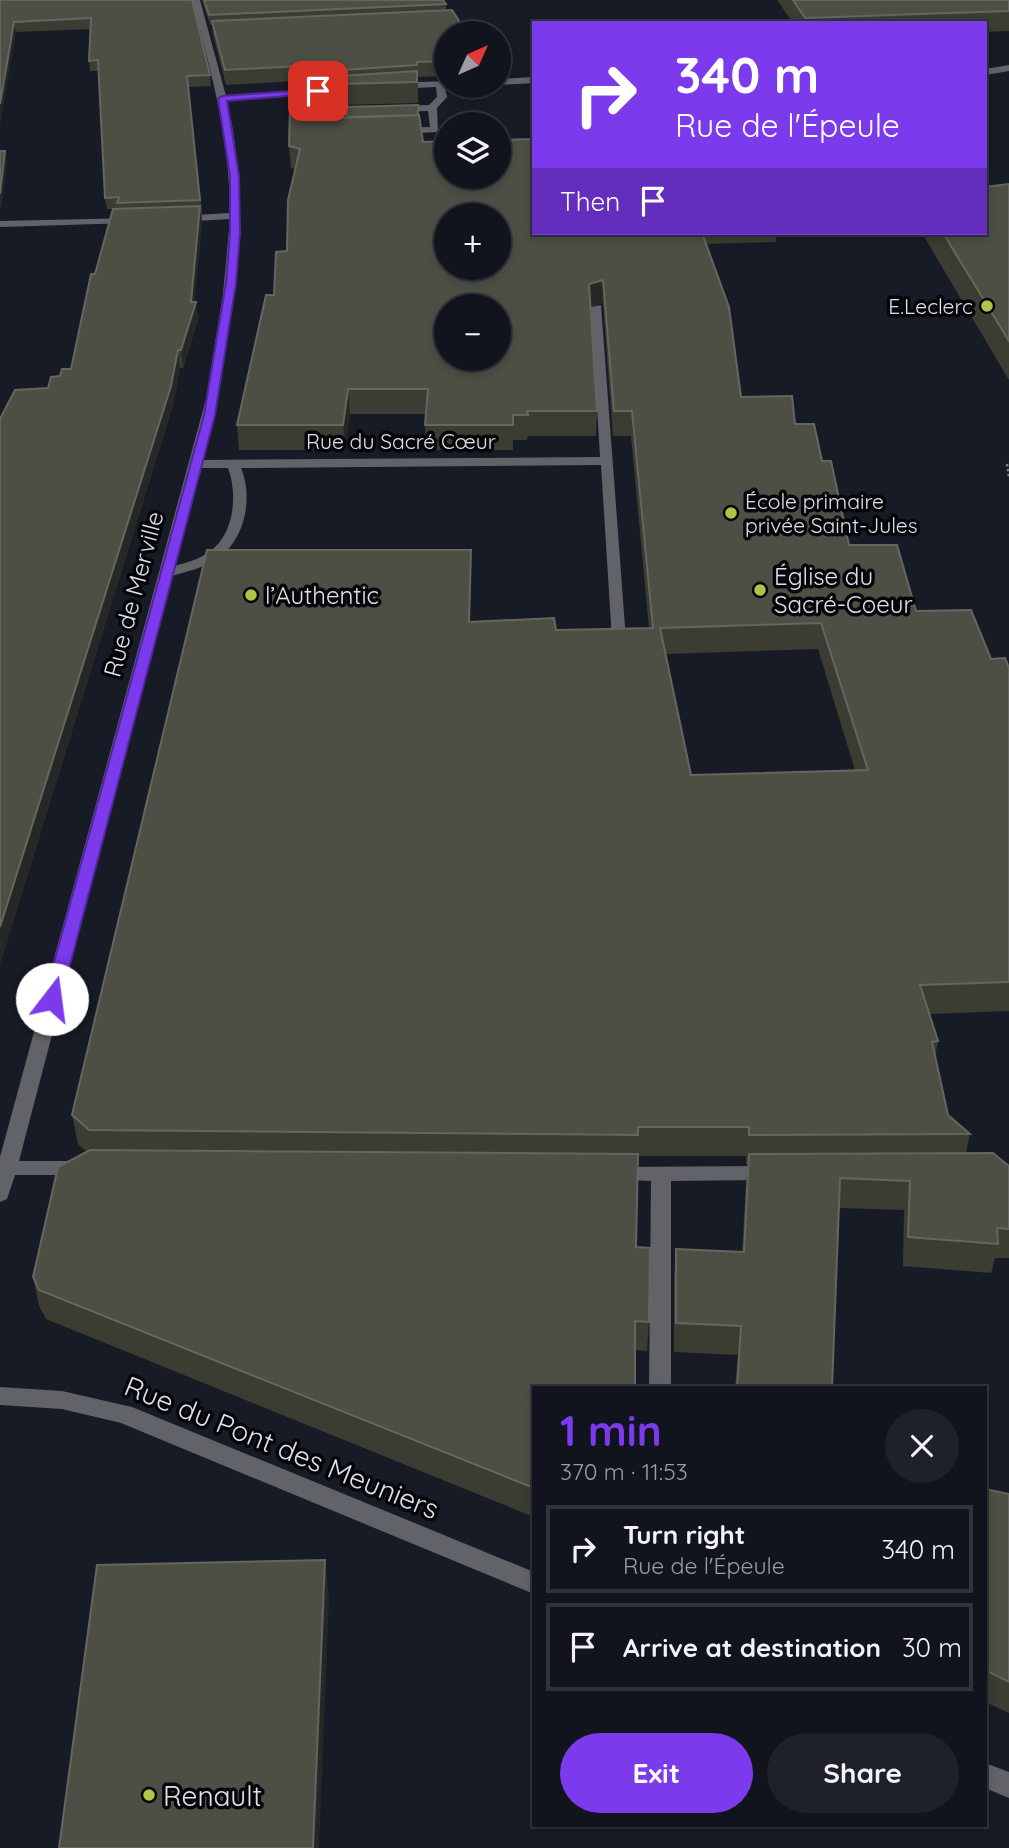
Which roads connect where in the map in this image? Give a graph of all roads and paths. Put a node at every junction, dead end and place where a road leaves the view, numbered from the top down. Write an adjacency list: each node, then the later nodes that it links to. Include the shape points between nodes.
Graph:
1 (196, 0): 3 (street, Rue de Merville)
2 (218, 30): 3 (street)
3 (205, 31): 12 (street, Rue de Merville)
4 (1009, 68): 5 (street)
5 (987, 72)
6 (532, 80): 7 (street)
7 (511, 81)
8 (434, 84): 9 (street)
9 (380, 87)
10 (330, 90): 12 (street)
11 (441, 98): 13 (street)
12 (222, 99): 16 (street, Rue de Merville)
13 (432, 108): 14 (street, via 339,110 340,133); 15 (street, via 435,130)
14 (353, 132)
15 (381, 132)
16 (236, 216): 17 (street); 23 (street, Rue de Merville, via 231,283)
17 (164, 219)
18 (137, 220): 19 (street)
19 (0, 224)
20 (597, 307): 21 (street)
21 (607, 461): 22 (street, Rue du Sacré Cœur); 27 (street)
22 (232, 463): 23 (street, Rue du Sacré Cœur); 26 (street, via 242,486 230,540 216,554)
23 (196, 464): 26 (street, Rue de Merville)
24 (1007, 464): 25 (path)
25 (1009, 477)
26 (167, 572): 28 (street, Rue de Merville)
27 (619, 640)
28 (7, 1137): 29 (street, Rue de Merville)
29 (7, 1168): 30 (street); 34 (street, Rue de Merville)
30 (101, 1168)
31 (591, 1173): 33 (street)
32 (786, 1173): 33 (street)
33 (661, 1174): 35 (street)
34 (0, 1194)
35 (660, 1386)
36 (0, 1396): 37 (street, Rue du Pont des Meuniers, via 62,1399 124,1414)
37 (532, 1582)
38 (987, 1776): 39 (street)
39 (1009, 1785)

